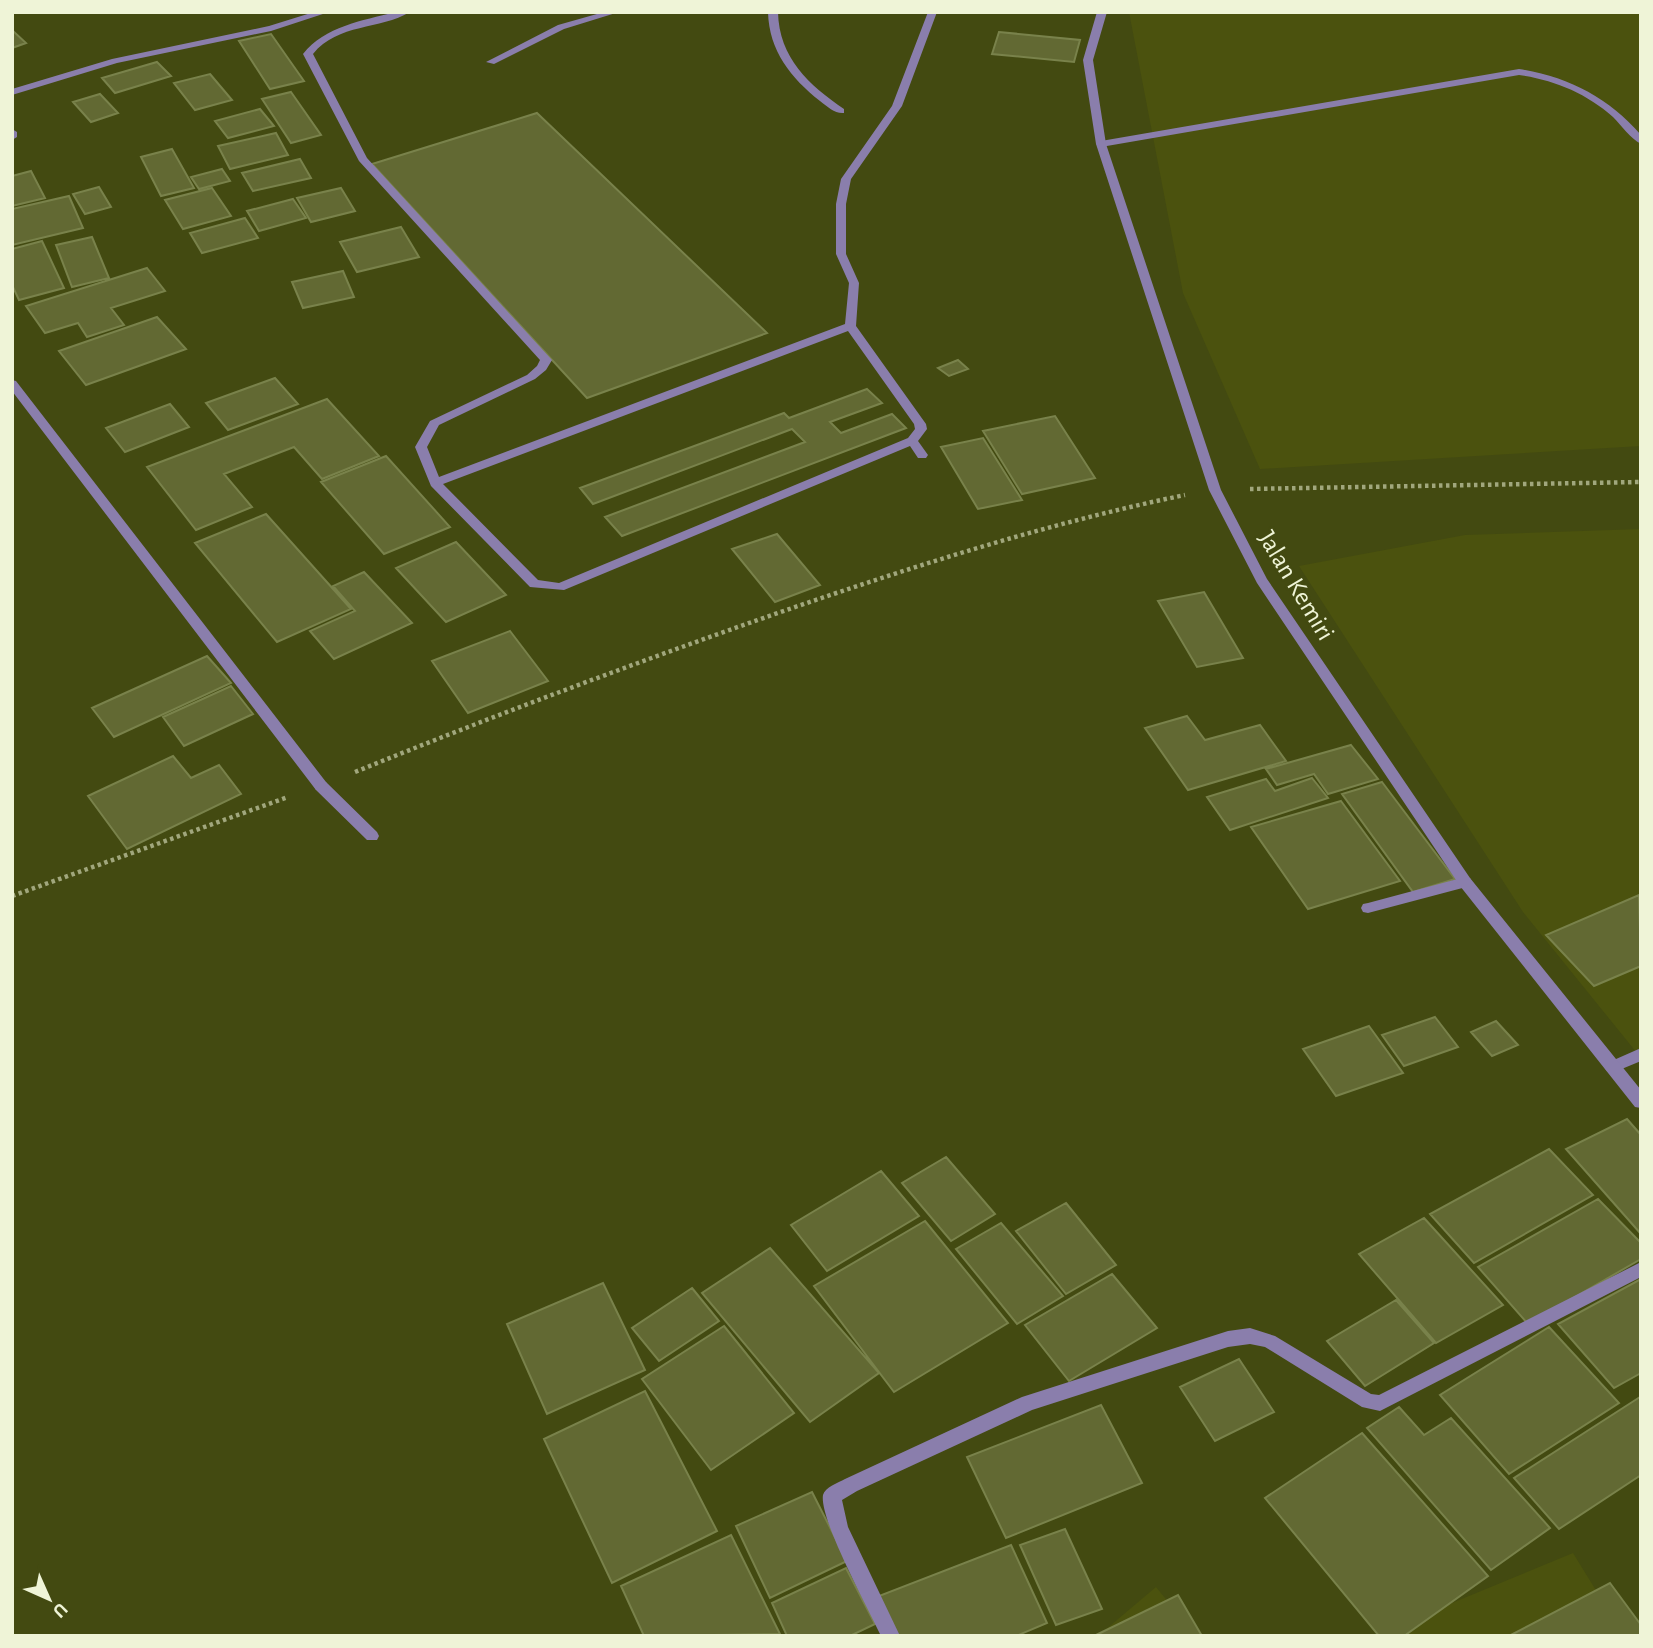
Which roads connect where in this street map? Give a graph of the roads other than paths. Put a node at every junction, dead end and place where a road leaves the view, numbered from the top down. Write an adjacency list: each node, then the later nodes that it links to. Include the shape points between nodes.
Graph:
1 (325, 12): 8 (street, via 115,61)
2 (406, 12): 18 (street, via 329,35 314,43 308,54 363,159 546,360 531,377 434,423 421,446)
3 (615, 12): 7 (street, via 561,27)
4 (773, 12): 9 (street, via 771,31 790,66 813,92)
5 (933, 12): 14 (street, via 897,106 846,179 841,254 854,283)
6 (1102, 12): 13 (street, Jalan Kemiri, via 1088,60)
7 (491, 62)
8 (12, 92)
9 (841, 111)
10 (12, 132): 11 (street)
11 (12, 137)
12 (1641, 141): 13 (street, via 1621,116 1591,95 1544,74 1520,72)
13 (1101, 144): 20 (street, Jalan Kemiri, via 1215,490 1261,580)
14 (850, 326): 16 (street, via 920,424); 18 (street)
15 (12, 383): 19 (street, via 321,786)
16 (912, 441): 17 (street); 18 (street, via 560,587 534,584)
17 (922, 455)
18 (435, 483)
19 (372, 836)
20 (1465, 882): 21 (street); 23 (street, Jalan Kemiri)
21 (1368, 908)
22 (1641, 1054): 23 (street)
23 (1612, 1067): 24 (street, Jalan Kemiri)
24 (1641, 1102)
25 (1641, 1269): 26 (street, via 1380,1403 1368,1401 1269,1341 1250,1336 1227,1339 1028,1404 851,1485 832,1496 839,1528)
26 (891, 1636)

